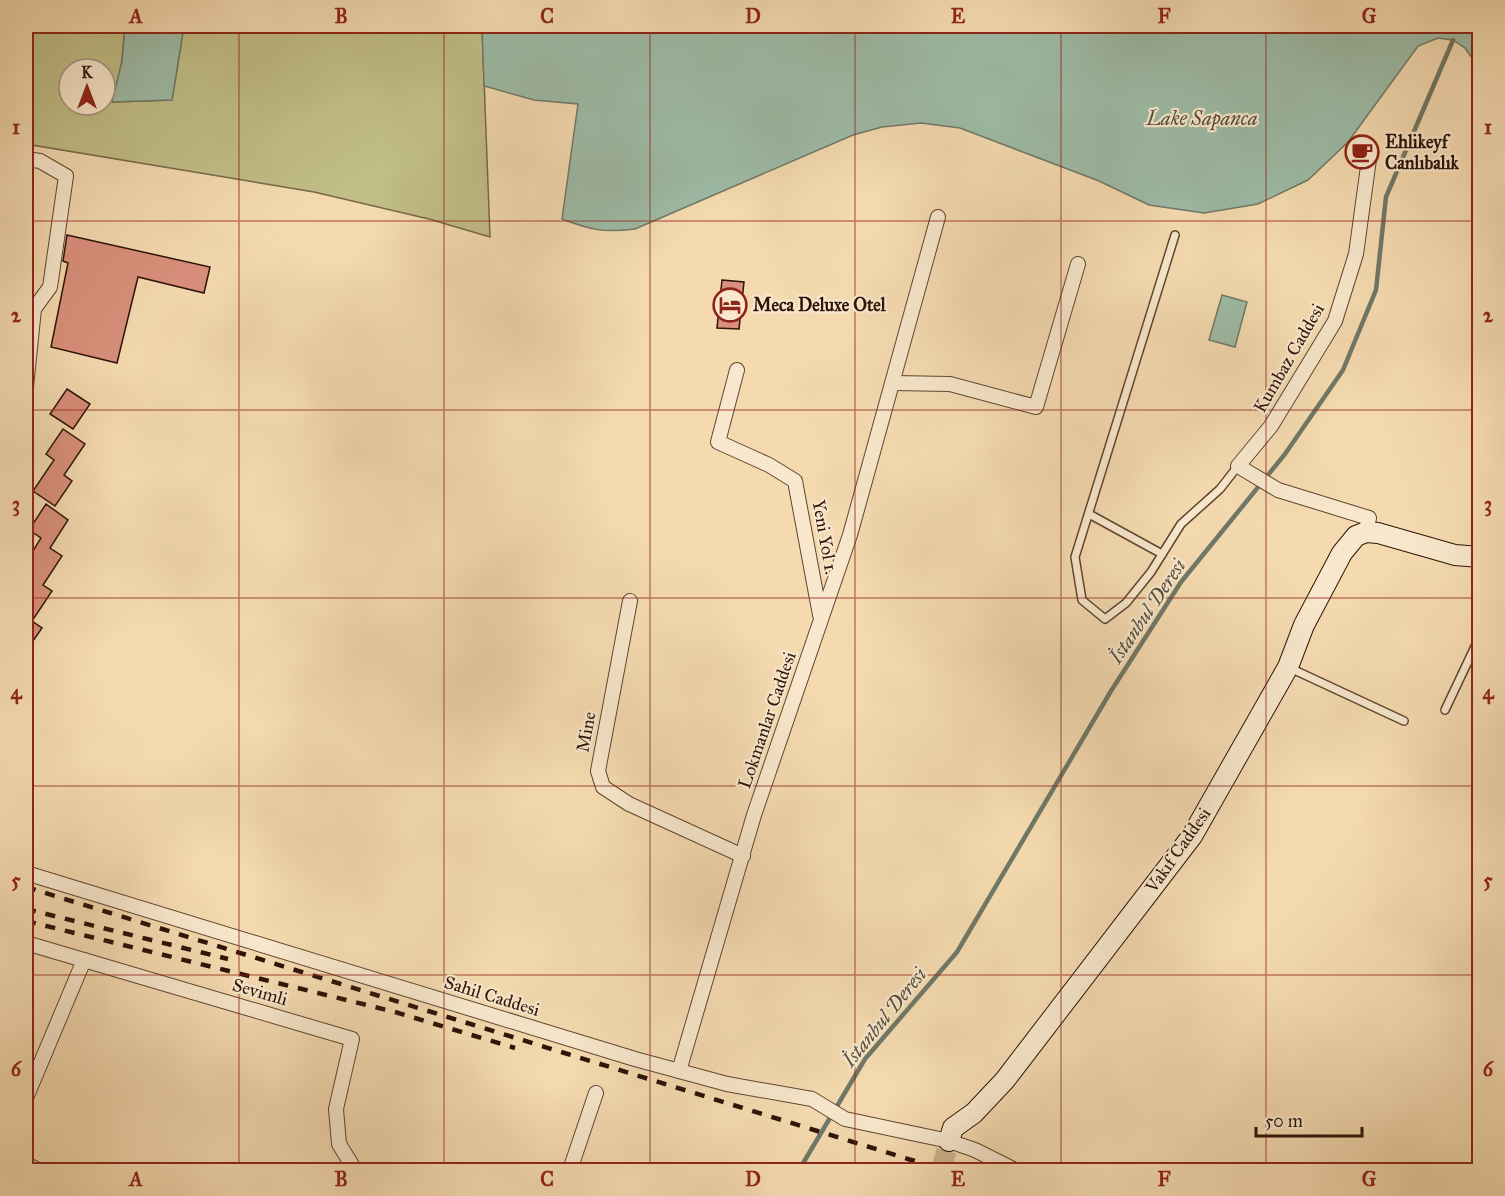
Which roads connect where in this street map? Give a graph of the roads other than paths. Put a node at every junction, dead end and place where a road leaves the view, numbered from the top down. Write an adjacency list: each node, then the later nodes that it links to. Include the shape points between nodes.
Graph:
1 (1370, 152): 9 (street, Kumbaz Caddesi, via 1356,254 1335,321 1271,426)
2 (26, 159): 8 (street, via 40,161 66,176 50,287 34,309)
3 (938, 218): 7 (street, Lokmanlar Caddesi)
4 (1175, 235): 10 (lane)
5 (1078, 264): 7 (street, via 1036,407 950,384)
6 (737, 370): 15 (street, Yeni Yol 1., via 717,442 795,481)
7 (894, 383): 15 (street, Lokmanlar Caddesi, via 850,535)
8 (26, 387)
9 (1238, 466): 11 (street, via 1278,490 1369,518); 12 (lane, via 1220,489 1181,524)
10 (1089, 514): 12 (lane); 12 (lane, via 1075,557 1082,600 1105,619 1126,603)
11 (1366, 532): 13 (street, via 1378,532 1455,555); 17 (street, Vakıf Caddesi, via 1356,536 1342,553 1304,625)
12 (1162, 554)
13 (1479, 557)
14 (630, 600): 20 (street, Mine, via 598,771 603,787 629,804)
15 (821, 617): 20 (street, Lokmanlar Caddesi, via 753,815)
16 (1479, 636): 18 (lane)
17 (1288, 667): 19 (lane); 27 (street, Vakıf Caddesi, via 1192,836 1005,1080 974,1113 953,1128)
18 (1445, 710)
19 (1404, 721)
20 (743, 856): 24 (street, Lokmanlar Caddesi)
21 (26, 873): 24 (street, Sahil Caddesi)
22 (26, 943): 23 (street, Sevimli)
23 (84, 960): 26 (street); 30 (street, Sevimli, via 352,1039 336,1109 339,1144)
24 (679, 1071): 27 (street, Sahil Caddesi, via 812,1099 845,1119)
25 (596, 1093): 31 (street)
26 (26, 1098)
27 (949, 1141): 32 (street, Sahil Caddesi)
28 (26, 1164): 29 (street)
29 (38, 1170)
30 (355, 1170)
31 (570, 1170)
32 (1016, 1170)

